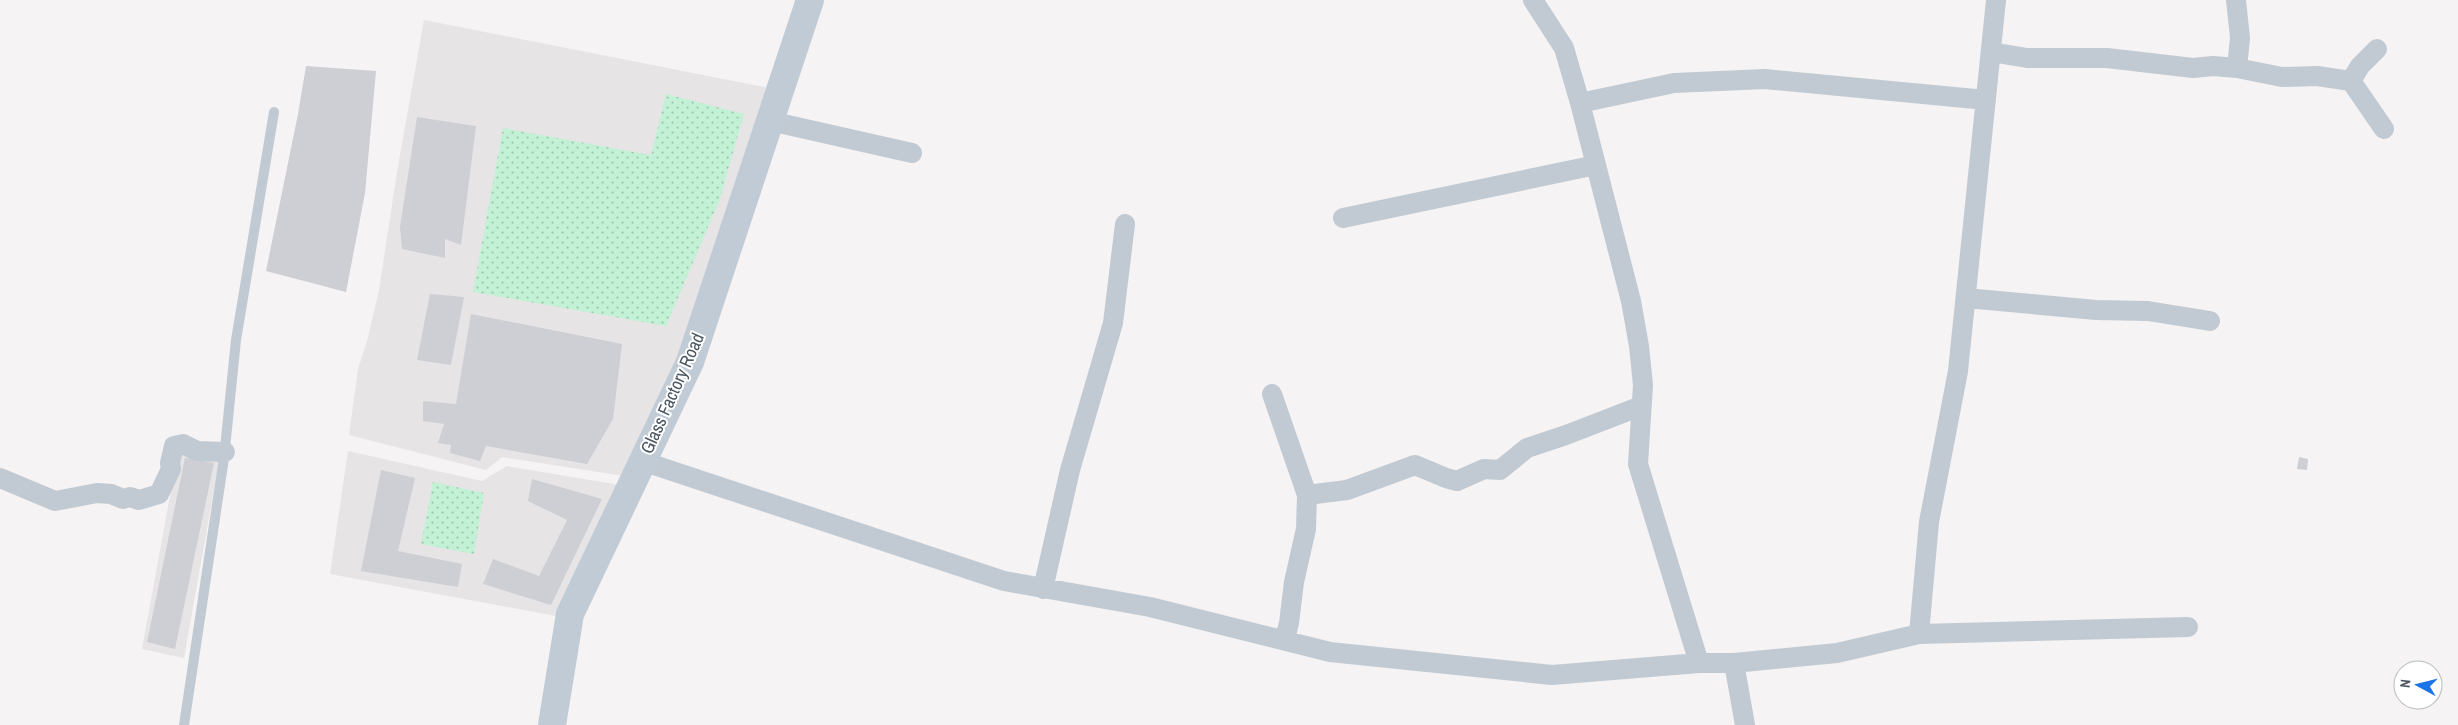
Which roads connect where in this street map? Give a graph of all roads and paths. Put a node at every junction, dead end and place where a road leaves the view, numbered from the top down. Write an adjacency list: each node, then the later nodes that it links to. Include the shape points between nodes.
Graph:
1 (810, 0): 12 (main road, Glass Factory Road)
2 (1532, 0): 10 (street, via 1564,48)
3 (1996, 0): 6 (street)
4 (2236, 0): 7 (street, via 2240,38)
5 (2377, 49): 8 (street)
6 (1991, 52): 7 (street, via 2028,58 2107,58 2193,68); 9 (street)
7 (2237, 68): 8 (street, via 2282,77 2317,76)
8 (2351, 81): 13 (street)
9 (1986, 100): 10 (street, via 1766,80 1674,83); 18 (street)
10 (1580, 103): 15 (street)
11 (274, 112): 22 (lane, via 236,340)
12 (770, 121): 14 (street); 23 (main road, Glass Factory Road, via 690,362)
13 (2384, 129)
14 (912, 153)
15 (1596, 165): 16 (street); 21 (street, via 1640,346)
16 (1343, 218)
17 (1125, 224): 26 (street, via 1113,323 1070,470)
18 (1966, 298): 19 (street, via 2096,310 2148,311); 28 (street, via 1958,371 1929,522)
19 (2210, 321)
20 (1272, 394): 25 (street)
21 (1641, 406): 25 (street, via 1527,448 1500,470 1484,469 1457,481 1415,465 1347,490); 30 (street, via 1638,464)
22 (224, 452): 24 (street, via 198,451 183,444 174,446 171,469 159,494 139,500 97,493 55,501); 32 (lane)
23 (642, 461): 26 (street, via 1004,582); 33 (main road, Glass Factory Road, via 570,614)
24 (0, 478)
25 (1307, 495): 29 (street, via 1306,529)
26 (1044, 589): 29 (street, via 1150,607)
27 (2188, 627): 28 (street)
28 (1919, 634): 31 (street, via 1837,653)
29 (1285, 639): 30 (street, via 1330,652 1552,675)
30 (1699, 663): 31 (street)
31 (1734, 663): 34 (street)
32 (184, 725)
33 (552, 725)
34 (1744, 725)

